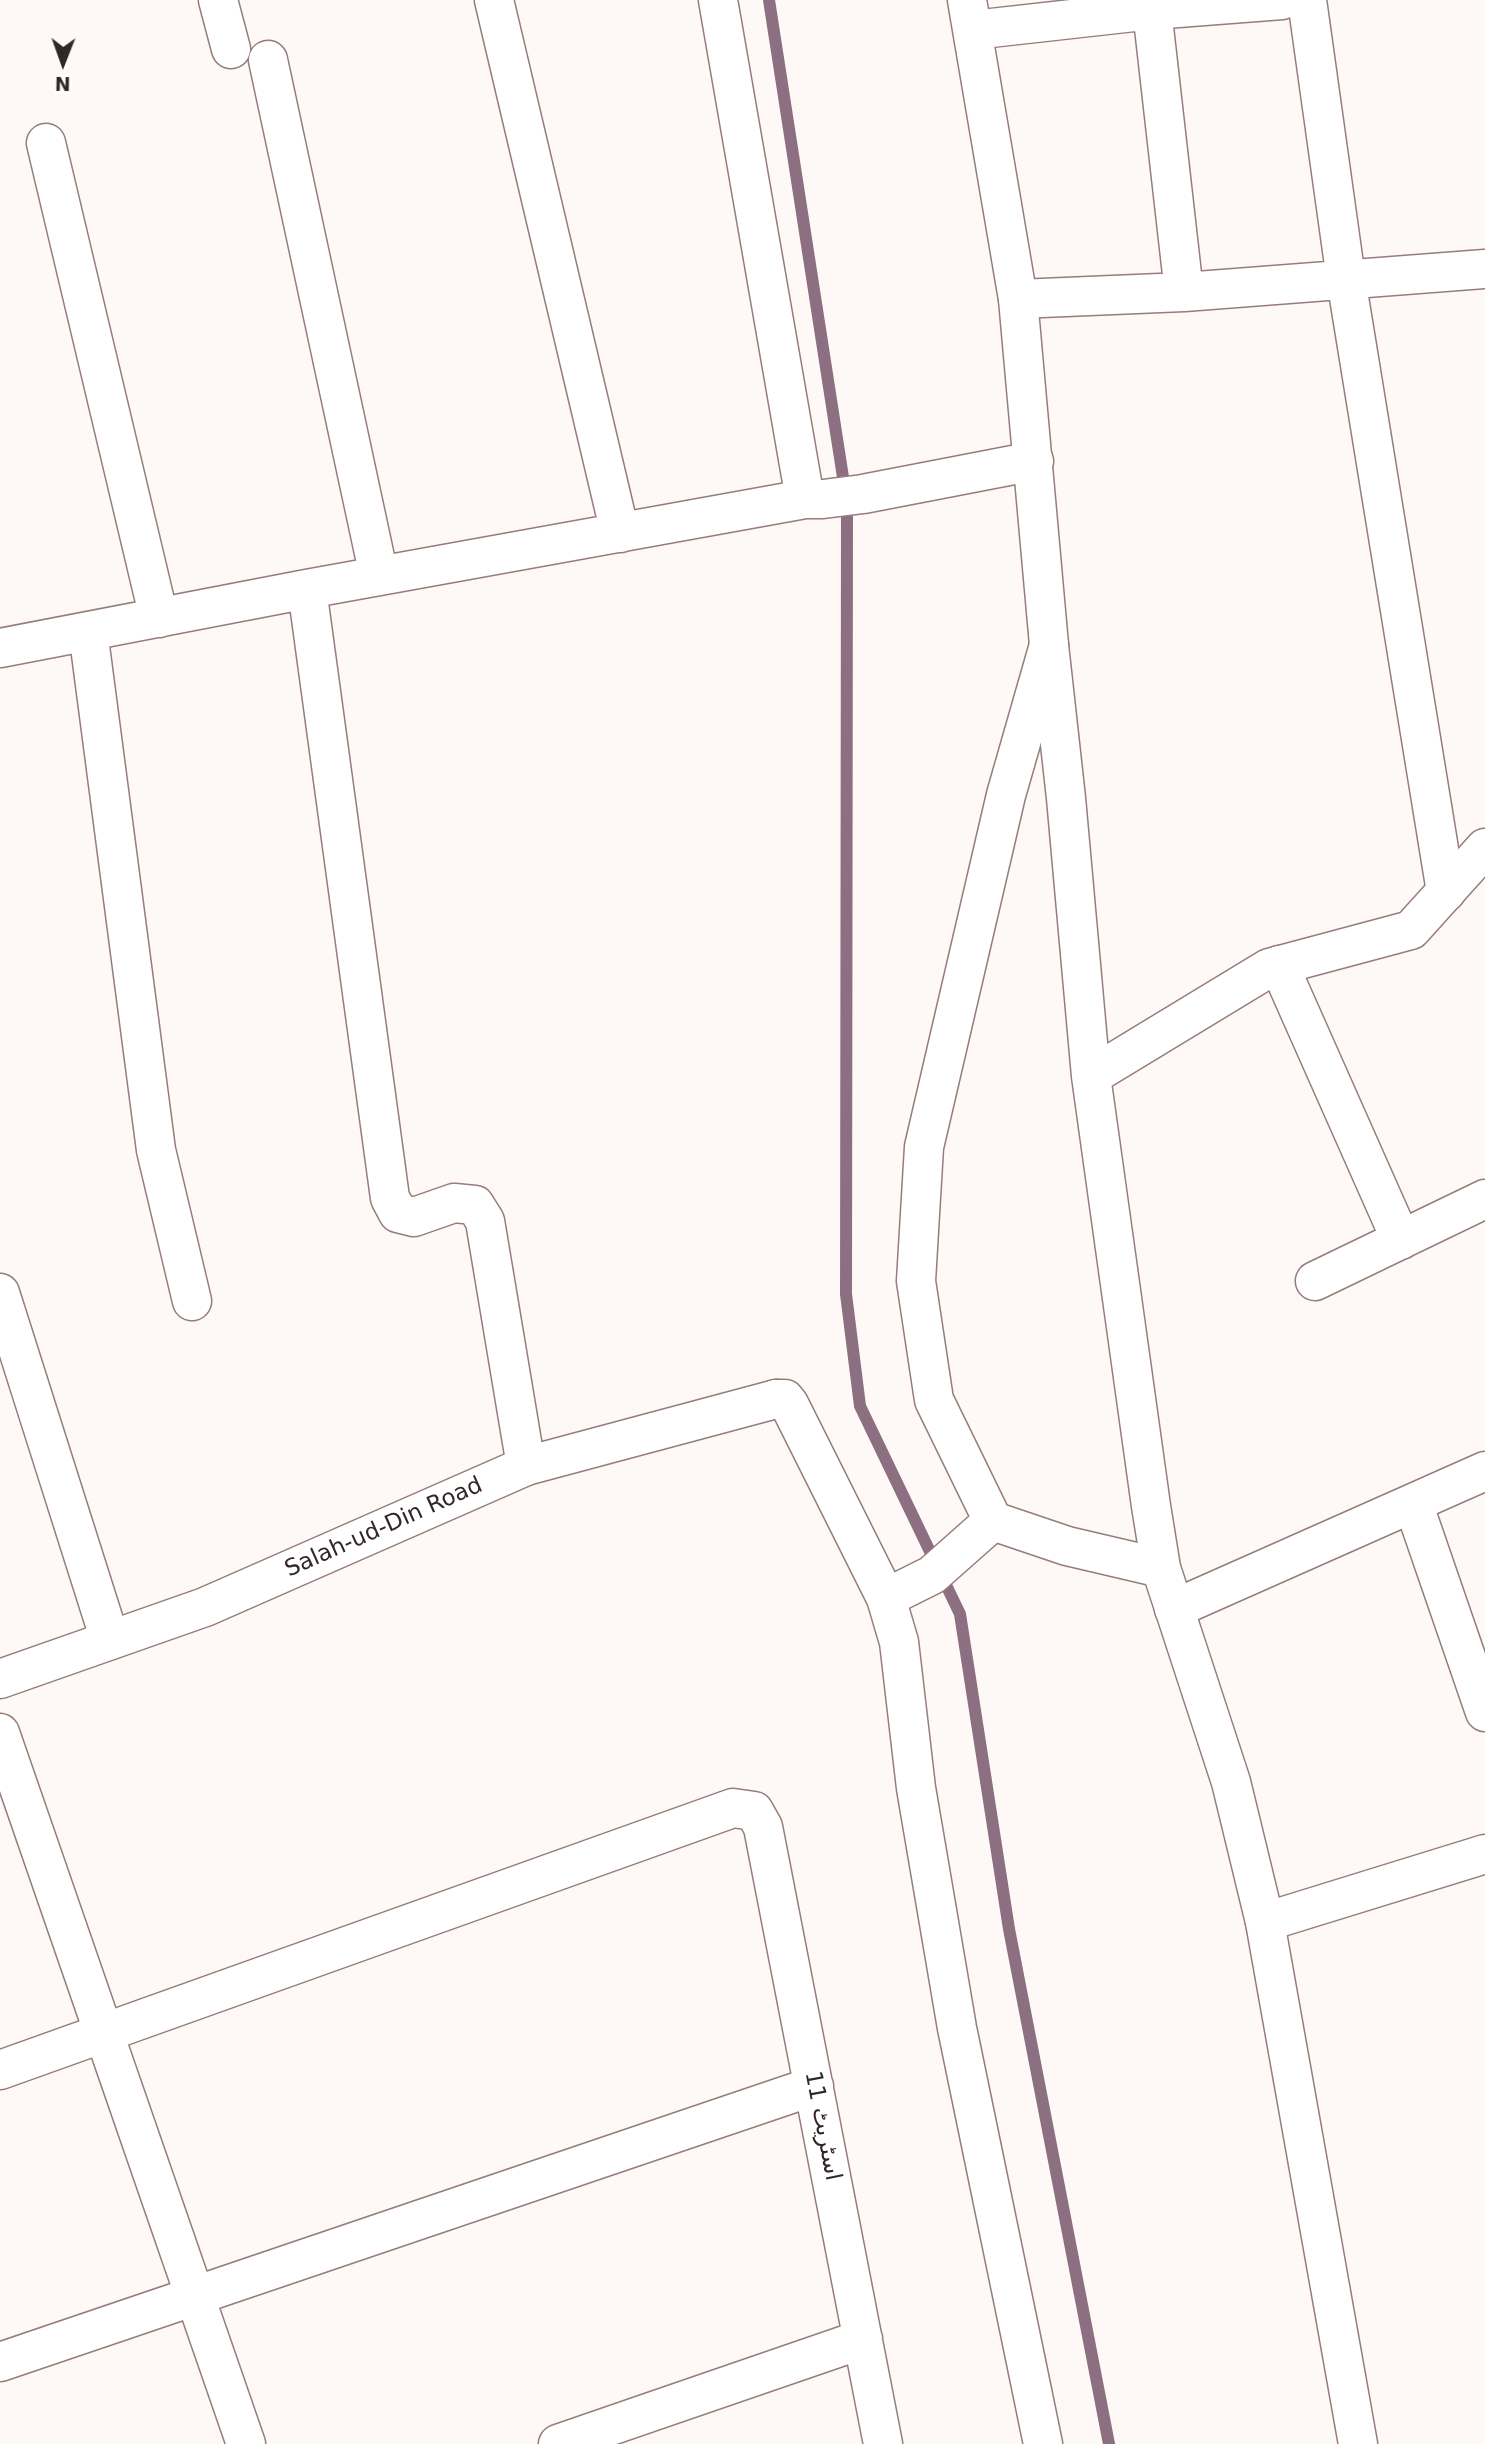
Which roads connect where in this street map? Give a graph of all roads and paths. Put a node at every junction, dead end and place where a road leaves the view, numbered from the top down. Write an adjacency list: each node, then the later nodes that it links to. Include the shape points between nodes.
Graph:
1 (218, 0): 8 (street)
2 (494, 0): 17 (street)
3 (718, 0): 16 (street)
4 (1282, 0): 6 (street)
5 (1307, 0): 12 (street)
6 (1152, 10): 7 (street); 13 (street)
7 (970, 15): 14 (street)
8 (231, 49)
9 (268, 60): 18 (street)
10 (46, 143): 20 (street)
11 (1485, 269): 12 (street)
12 (1346, 279): 13 (street); 25 (street)
13 (1185, 292): 14 (street)
14 (1018, 299): 15 (street)
15 (1034, 461): 16 (street); 22 (street)
16 (814, 499): 17 (street)
17 (620, 533): 18 (street)
18 (379, 576): 19 (street)
19 (307, 589): 20 (street); 33 (street, via 390,1198 398,1213 414,1217 454,1203 475,1205 485,1221)
20 (159, 618): 21 (street)
21 (88, 631): 23 (street); 32 (street, via 156,1150)
22 (1049, 645): 27 (street); 36 (street, via 1006,795 924,1147 916,1281 934,1400)
23 (0, 648)
24 (1482, 860): 25 (street)
25 (1446, 892): 26 (street, via 1411,930)
26 (1279, 965): 27 (street); 29 (street)
27 (1091, 1076): 37 (street)
28 (1485, 1199): 29 (street)
29 (1401, 1240): 30 (street)
30 (1315, 1282)
31 (0, 1293): 40 (street)
32 (192, 1301)
33 (526, 1466): 38 (street, Salah-ud-Din Road, via 785,1399); 40 (street, Salah-ud-Din Road, via 205,1607)
34 (1485, 1471): 35 (street)
35 (1413, 1503): 39 (street); 42 (street)
36 (993, 1521): 37 (street, via 1067,1546); 38 (street, via 932,1574)
37 (1161, 1568): 39 (street)
38 (886, 1598): 55 (street, via 899,1642 916,1788 957,2028)
39 (1174, 1609): 45 (street, via 1231,1782)
40 (110, 1640): 41 (street, Salah-ud-Din Road)
41 (0, 1679)
42 (1485, 1712)
43 (0, 1733): 46 (street)
44 (1485, 1854): 45 (street)
45 (1265, 1922): 56 (street)
46 (104, 2034): 47 (street); 48 (street, اسٹریٹ 11, via 733,1808 754,1811 763,1827); 49 (street)
47 (0, 2070)
48 (814, 2086): 49 (street); 50 (street, اسٹریٹ 11)
49 (194, 2296): 51 (street); 52 (street)
50 (863, 2339): 53 (street); 54 (street, اسٹریٹ 11)
51 (0, 2362)
52 (246, 2444)
53 (558, 2444)
54 (883, 2444)
55 (1043, 2444)
56 (1358, 2444)

